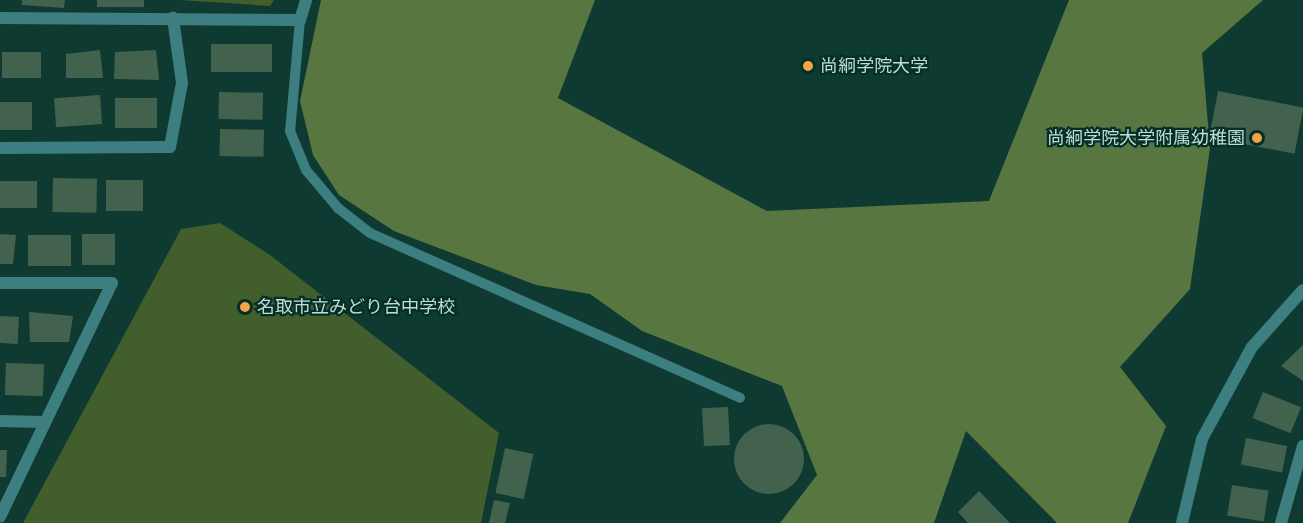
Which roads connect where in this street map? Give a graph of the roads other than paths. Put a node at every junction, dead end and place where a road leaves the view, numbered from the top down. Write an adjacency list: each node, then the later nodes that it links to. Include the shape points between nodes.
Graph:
1 (306, 0): 4 (street)
2 (0, 18): 3 (street)
3 (173, 18): 4 (street); 5 (street, via 182,83 170,147)
4 (300, 20): 8 (lane, via 290,131 306,170 338,208 370,233)
5 (0, 148)
6 (0, 283): 10 (street, via 112,283)
7 (1303, 290): 13 (street, via 1252,347 1202,439)
8 (740, 398)
9 (0, 421): 10 (street)
10 (44, 422): 12 (street)
11 (1303, 446): 14 (street)
12 (0, 517)
13 (1182, 523)
14 (1281, 523)

